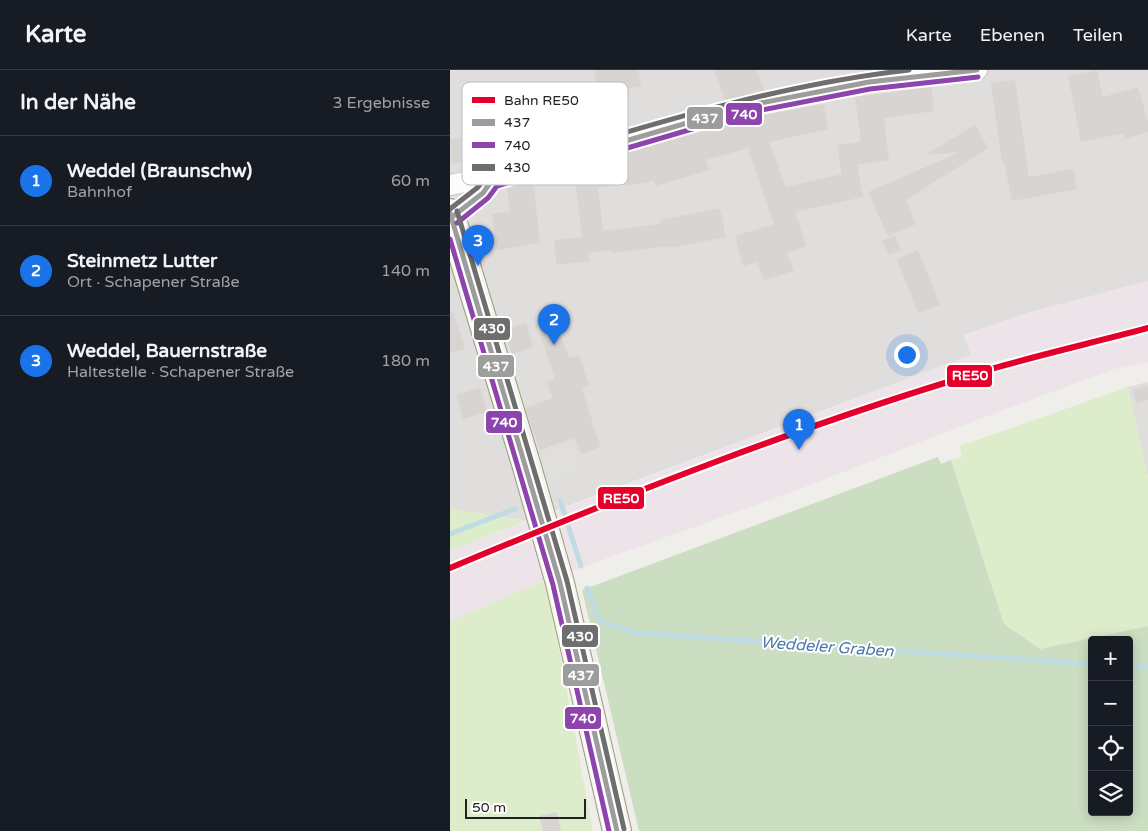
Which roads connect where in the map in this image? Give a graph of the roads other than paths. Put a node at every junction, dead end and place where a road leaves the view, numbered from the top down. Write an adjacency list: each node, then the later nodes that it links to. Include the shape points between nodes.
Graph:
1 (977, 70): 2 (street, via 869,82 754,104)
2 (628, 140)
3 (489, 185): 4 (street, via 483,193)
4 (451, 215): 5 (street, via 528,467 573,634)
5 (617, 831)

